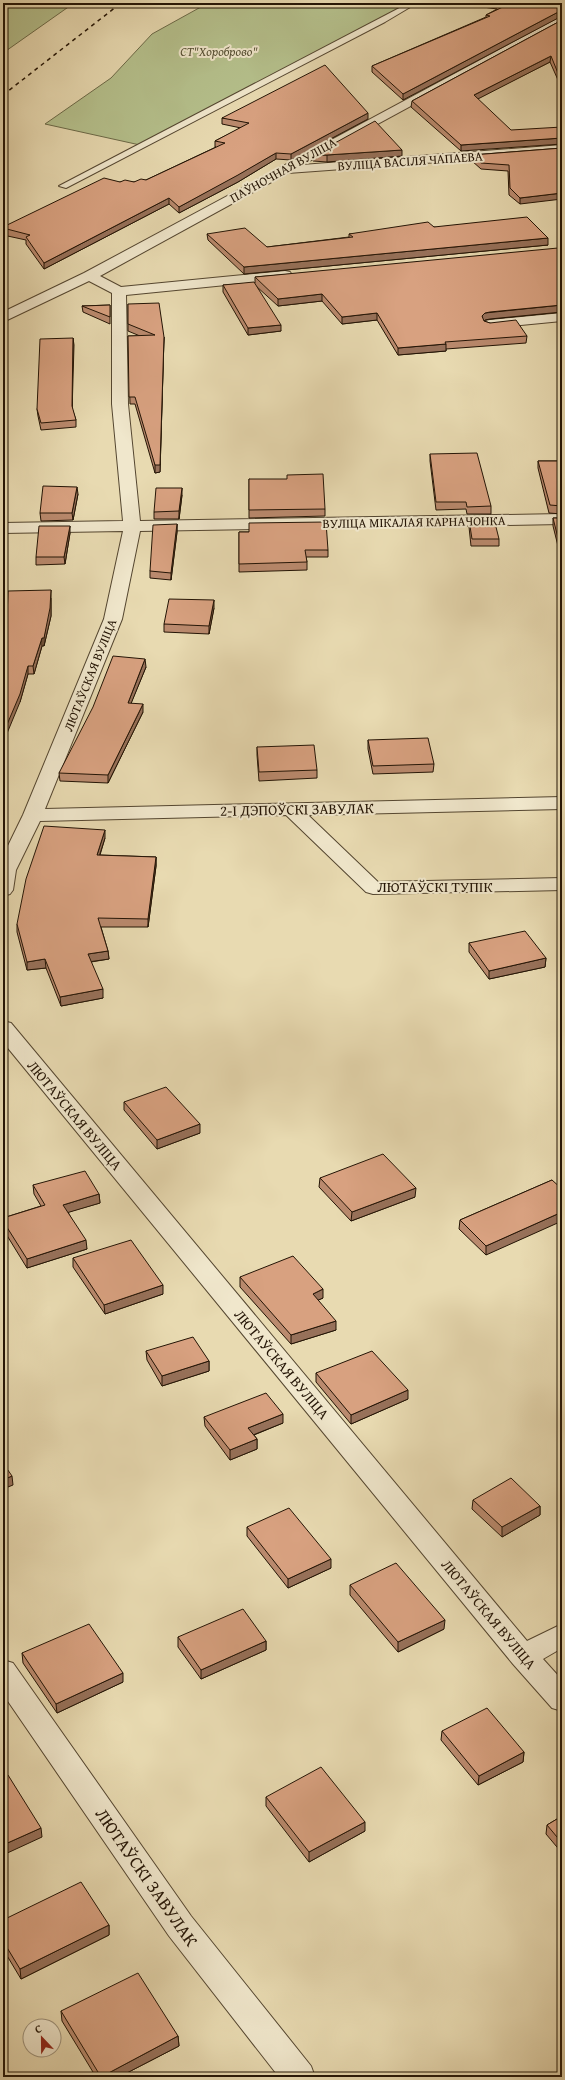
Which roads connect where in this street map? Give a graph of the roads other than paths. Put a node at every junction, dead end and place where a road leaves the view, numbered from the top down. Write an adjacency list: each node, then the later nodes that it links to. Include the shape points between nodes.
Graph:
1 (414, 3): 5 (lane)
2 (562, 19): 4 (street, ПАЎНОЧНАЯ ВУЛІЦА)
3 (562, 149): 4 (street, ВУЛІЦА ВАСІЛЯ ЧАПАЕВА)
4 (283, 171): 7 (street, ПАЎНОЧНАЯ ВУЛІЦА)
5 (63, 186)
6 (301, 274): 8 (street)
7 (89, 276): 8 (street); 10 (street, ПАЎНОЧНАЯ ВУЛІЦА)
8 (119, 291): 13 (street, ЛЮТАЎСКАЯ ВУЛІЦА, via 120,404)
9 (562, 317): 11 (street)
10 (3, 318)
11 (490, 324)
12 (562, 519): 13 (street, ВУЛІЦА МІКАЛАЯ КАРНАЧОНКА)
13 (132, 527): 14 (street, ВУЛІЦА МІКАЛАЯ КАРНАЧОНКА); 17 (street, ЛЮТАЎСКАЯ ВУЛІЦА, via 113,619)
14 (3, 528)
15 (562, 803): 16 (street, 2-І ДЭПОЎСКІ ЗАВУЛАК)
16 (291, 809): 17 (street, 2-І ДЭПОЎСКІ ЗАВУЛАК); 19 (street, ЛЮТАЎСКІ ТУПІК, via 373,888)
17 (33, 815): 18 (street, ЛЮТАЎСКАЯ ВУЛІЦА)
18 (5, 870): 20 (street, ЛЮТАЎСКАЯ ВУЛІЦА)
19 (562, 884)
20 (3, 890)
21 (4, 1030): 23 (street, ЛЮТАЎСКАЯ ВУЛІЦА)
22 (562, 1635): 23 (street)
23 (524, 1656): 25 (street, ЛЮТАЎСКАЯ ВУЛІЦА)
24 (3, 1671): 26 (street, ЛЮТАЎСКІ ЗАВУЛАК, via 180,1926)
25 (562, 1700)
26 (299, 2077)

